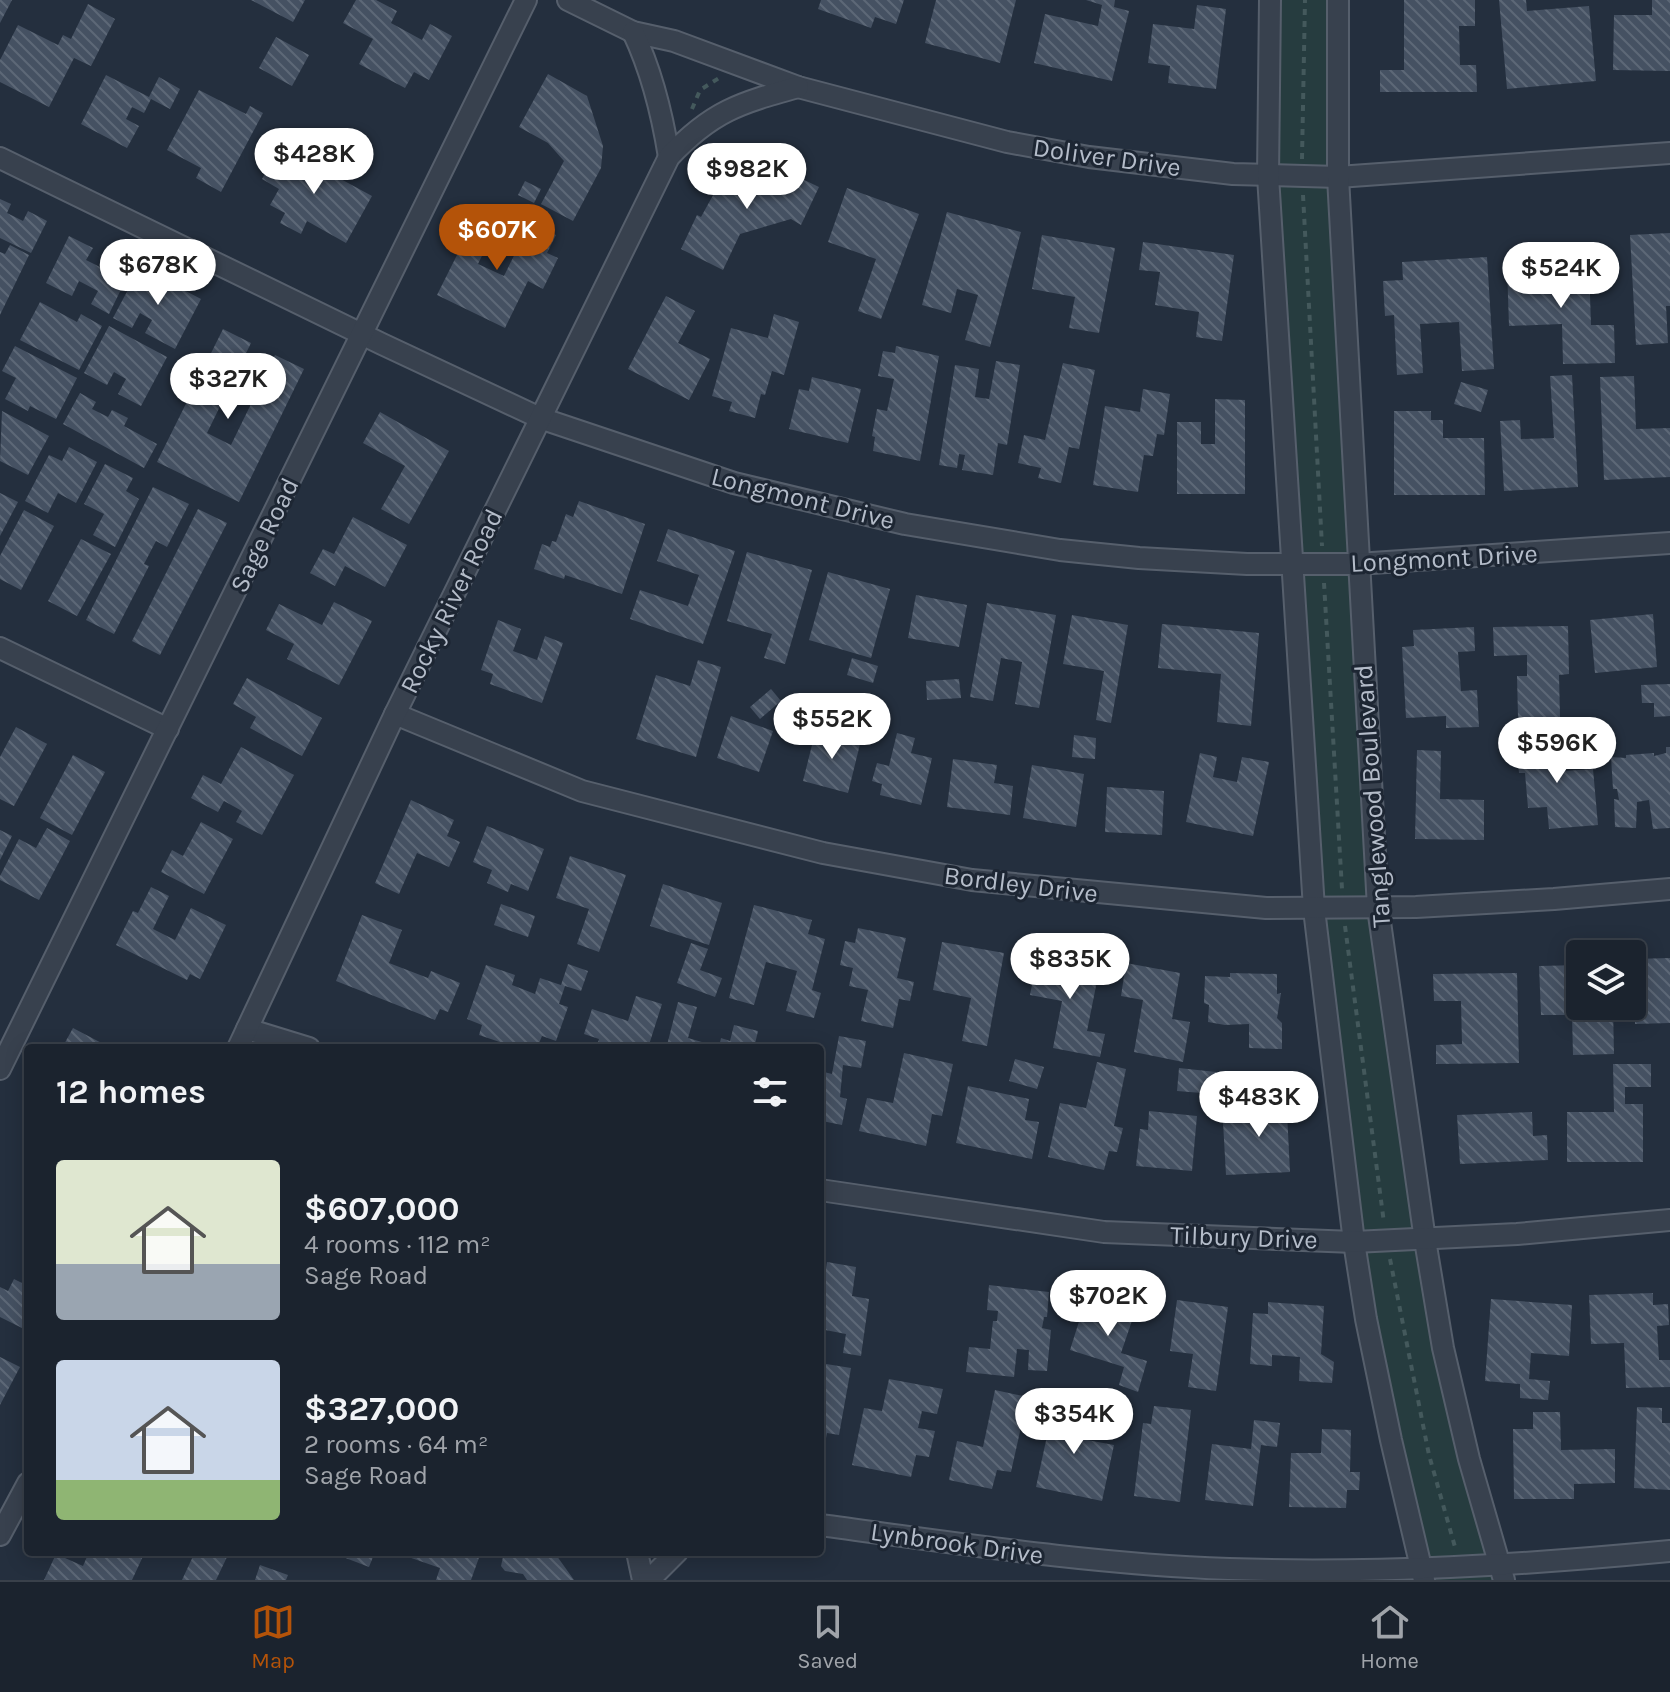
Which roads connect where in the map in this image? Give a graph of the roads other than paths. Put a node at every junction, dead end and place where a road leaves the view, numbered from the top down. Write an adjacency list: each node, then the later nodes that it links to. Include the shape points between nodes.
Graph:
1 (526, 0): 12 (street, Sage Road)
2 (568, 0): 5 (street, Doliver Drive)
3 (1270, 0): 10 (street)
4 (1338, 0): 11 (street, Tanglewood Boulevard)
5 (633, 32): 6 (street, Doliver Drive, via 674,41); 8 (street, via 650,72)
6 (798, 87): 8 (street, Rocky River Road, via 738,104 693,131); 10 (street, Doliver Drive, via 1007,142 1089,157)
7 (1670, 153): 11 (street, Doliver Drive)
8 (669, 157): 13 (street, Rocky River Road)
9 (0, 158): 12 (street, Longmont Drive)
10 (1268, 176): 11 (street, Doliver Drive); 15 (street)
11 (1338, 177): 16 (street, Tanglewood Boulevard)
12 (362, 334): 13 (street, Longmont Drive); 19 (street, Sage Road)
13 (540, 418): 15 (street, Longmont Drive, via 734,483 905,524 1060,550); 18 (street, Rocky River Road)
14 (1670, 543): 16 (street, Longmont Drive)
15 (1292, 564): 16 (street, Longmont Drive); 22 (street)
16 (1357, 564): 21 (street, Tanglewood Boulevard)
17 (0, 648): 19 (street)
18 (395, 714): 22 (street, Bordley Drive, via 582,791 823,853 972,880); 23 (street, Rocky River Road)
19 (168, 729): 25 (street, Sage Road)
20 (1670, 889): 21 (street, Bordley Drive)
21 (1378, 908): 22 (street, Bordley Drive); 28 (street, Tanglewood Boulevard)
22 (1314, 909): 29 (street)
23 (243, 1038): 24 (street)
24 (283, 1044)
25 (0, 1069)
26 (824, 1191): 29 (street, Tilbury Drive, via 1104,1232)
27 (1670, 1220): 28 (street, Tilbury Drive)
28 (1425, 1240): 29 (street, Tilbury Drive); 36 (street, Tanglewood Boulevard, via 1443,1348)
29 (1354, 1242): 37 (street, via 1381,1394)
30 (24, 1490): 32 (street)
31 (824, 1526): 37 (street, Lynbrook Drive, via 1064,1557 1228,1569)
32 (0, 1535)
33 (1670, 1551): 36 (street, Lynbrook Drive)
34 (638, 1556): 38 (street)
35 (673, 1556): 39 (street)
36 (1501, 1573): 37 (street, Lynbrook Drive)
37 (1422, 1574)
38 (643, 1580)
39 (649, 1580)

